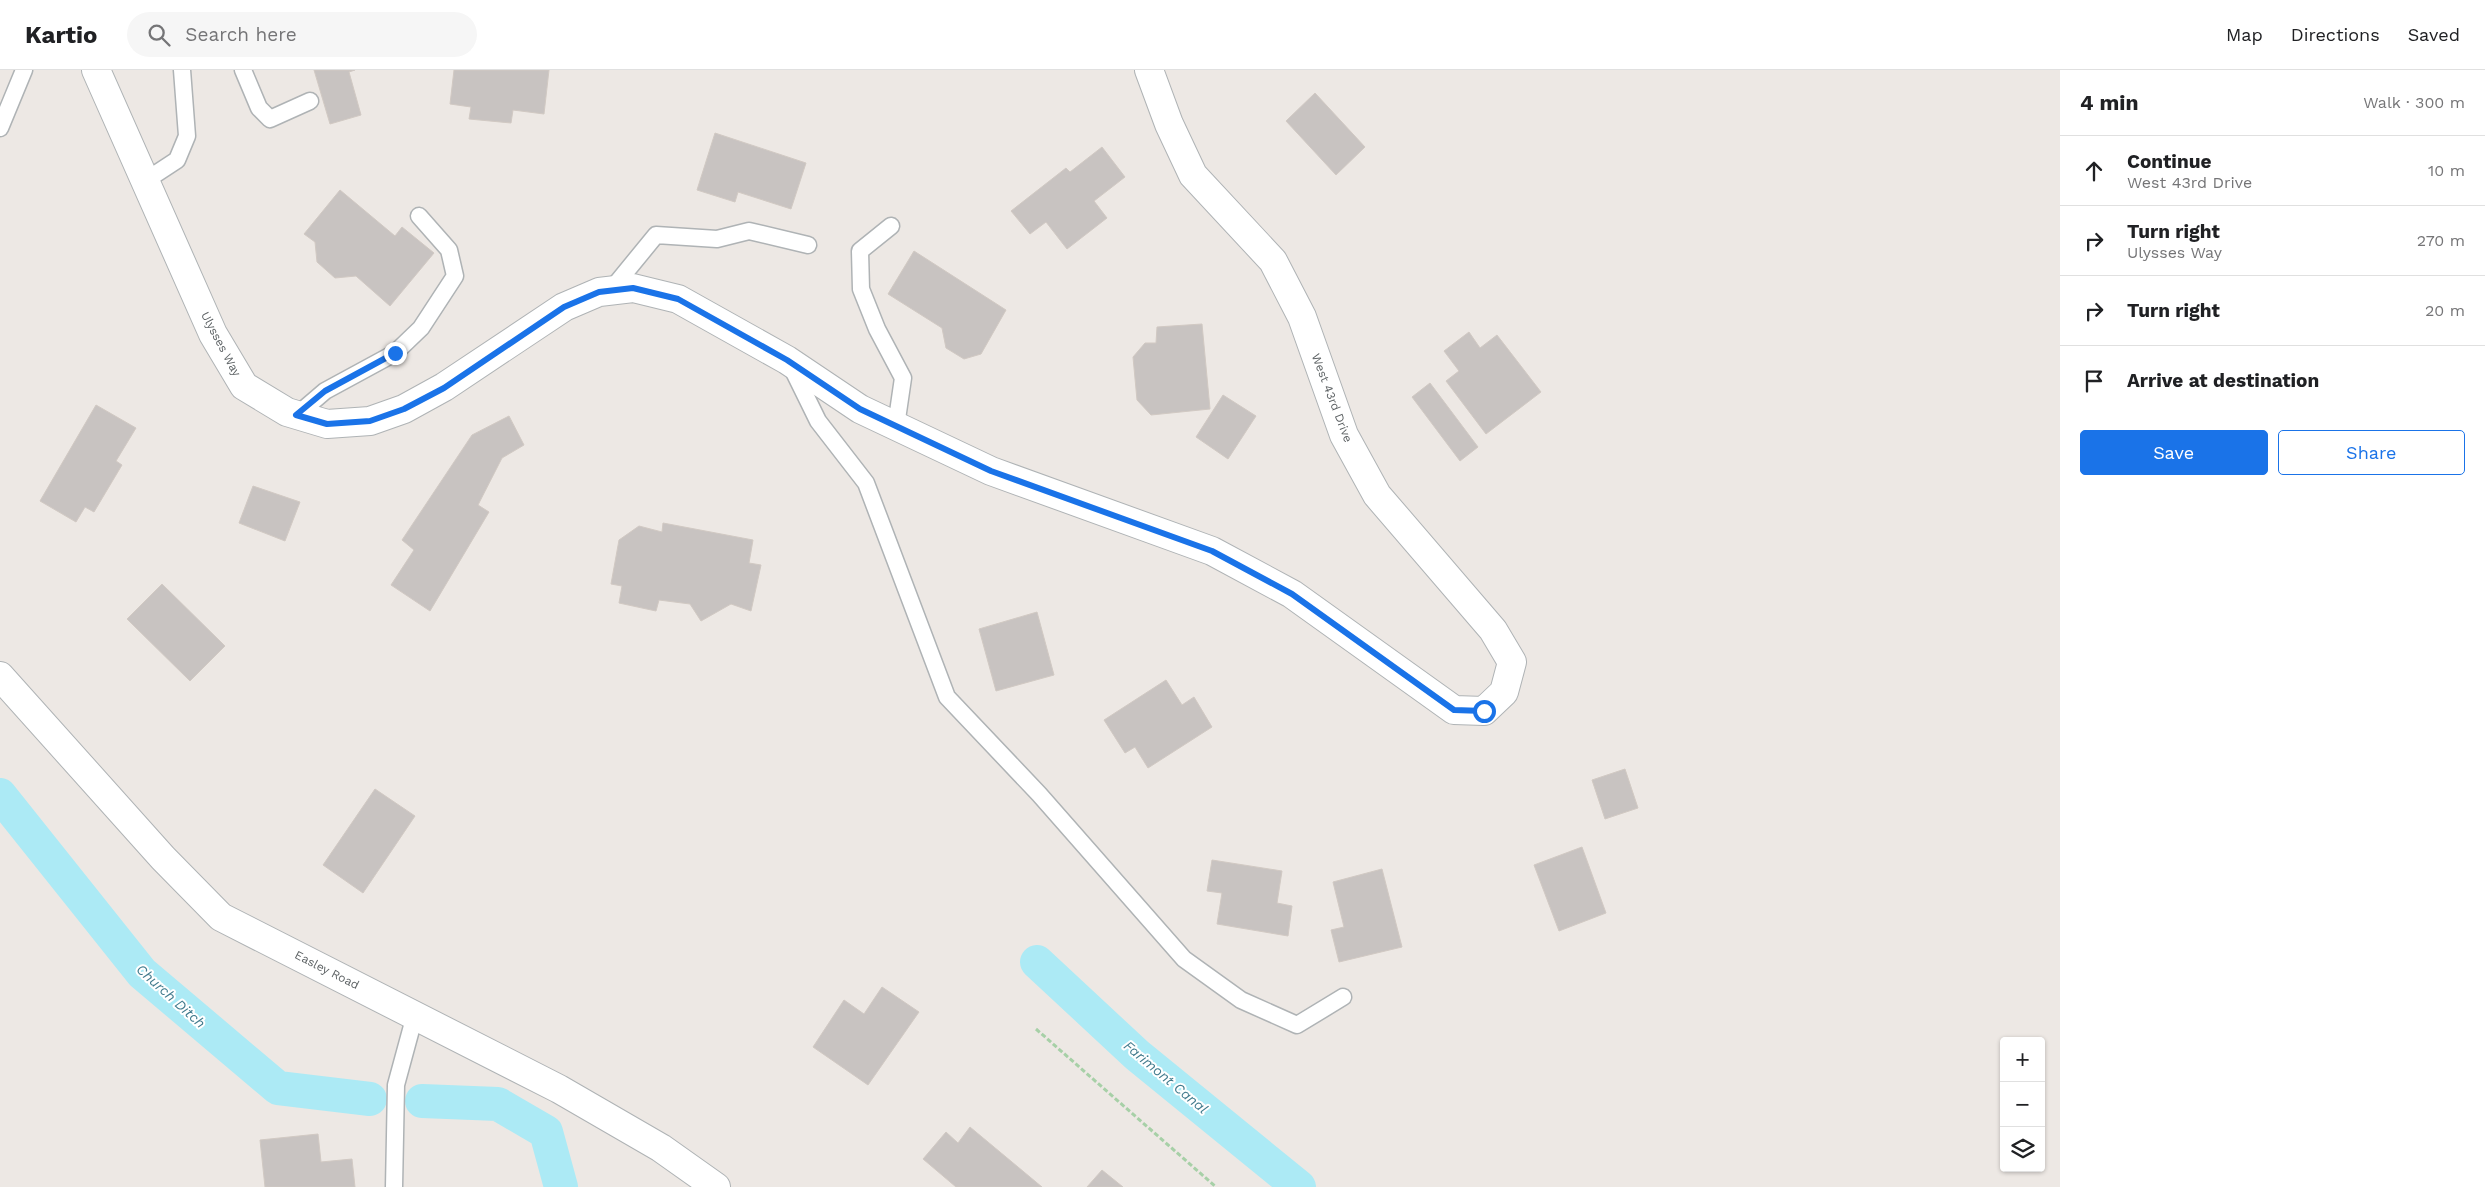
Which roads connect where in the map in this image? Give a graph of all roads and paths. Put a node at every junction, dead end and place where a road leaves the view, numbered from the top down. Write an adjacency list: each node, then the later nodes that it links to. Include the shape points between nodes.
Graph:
1 (24, 70): 7 (lane)
2 (96, 70): 8 (street, Ulysses Way)
3 (182, 70): 8 (lane, via 187,136 177,160)
4 (243, 70): 6 (lane, via 258,108 270,118)
5 (1148, 70): 17 (street, West 43rd Drive, via 1193,175 1273,261 1302,317 1344,435 1377,496 1493,630 1512,662 1504,692 1484,711)
6 (310, 102)
7 (0, 128)
8 (146, 181): 14 (street, Ulysses Way, via 213,334 244,386)
9 (419, 216): 14 (lane, via 450,250 456,276 421,328 395,353 325,391)
10 (891, 226): 15 (lane, via 860,251 861,289 903,378)
11 (808, 246): 12 (lane, via 750,231 717,239 656,235)
12 (611, 290): 13 (street, Ulysses Way, via 633,288 678,299); 14 (street, Ulysses Way, via 564,307 444,388 404,409 370,421 327,424)
13 (787, 360): 15 (street, Ulysses Way, via 860,409); 18 (lane, via 818,420 866,483 947,697 1038,794 1184,960 1241,1000 1297,1025)
14 (296, 415)
15 (896, 426): 17 (street, Ulysses Way, via 991,471 1212,551 1292,594)
16 (0, 676): 19 (street, Easley Road, via 163,858 221,917)
17 (1454, 710)
18 (1343, 997)
19 (414, 1015): 21 (lane, via 396,1085); 22 (street, Easley Road, via 559,1088 661,1148)
20 (1036, 1029): 23 (path)
21 (394, 1187)
22 (716, 1187)
23 (1216, 1187)

